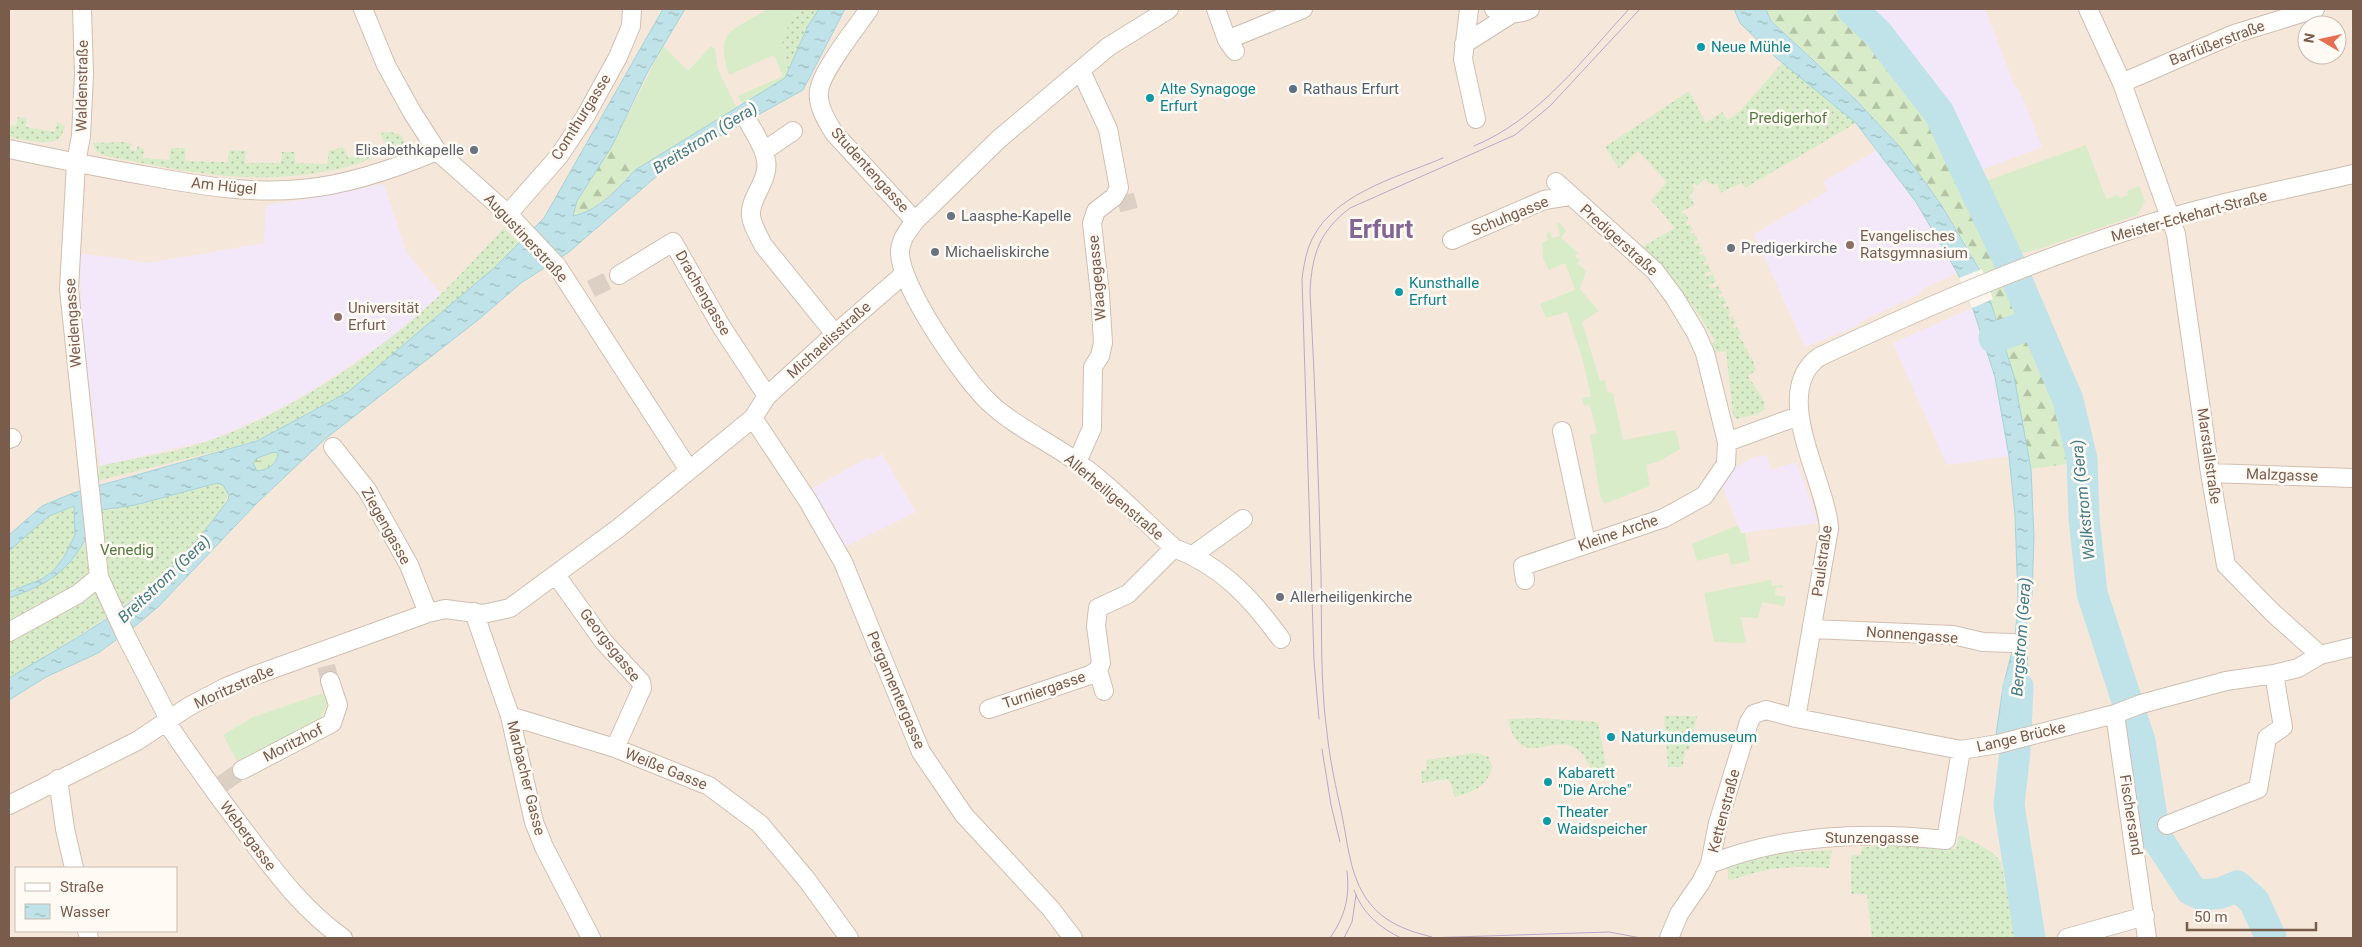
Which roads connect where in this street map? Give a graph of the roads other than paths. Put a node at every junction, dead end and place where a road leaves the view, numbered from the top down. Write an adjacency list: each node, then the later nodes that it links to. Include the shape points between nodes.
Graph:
1 (82, 9): 23 (street, Waldenstraße, via 84,74 81,136)
2 (363, 9): 21 (street, Augustinerstraße, via 386,65)
3 (632, 9): 27 (street, Comthurgasse, via 631,26 618,57 585,117 559,156)
4 (869, 9): 29 (street, Studentengasse, via 825,74 819,100 834,133)
5 (1216, 9): 6 (street, via 1231,46)
6 (1303, 9)
7 (1469, 9): 14 (street)
8 (1494, 9): 13 (street)
9 (1530, 9): 13 (street)
10 (2088, 9): 16 (street)
11 (2315, 9): 16 (street, Barfüßerstraße, via 2234,34)
12 (1167, 11): 15 (street, via 1108,47)
13 (1513, 13): 14 (street)
14 (1464, 44): 17 (street)
15 (1080, 71): 29 (street, via 999,139); 41 (street, Waagegasse, via 1108,129 1122,191 1096,211 1092,223 1103,343 1093,367 1097,377 1092,428)
16 (2122, 83): 28 (street)
17 (1476, 119)
18 (748, 121): 22 (street)
19 (793, 131): 22 (street)
20 (9, 149): 23 (street, Am Hügel)
21 (437, 151): 23 (street, Am Hügel, via 341,183 283,190 205,186); 27 (street, Augustinerstraße)
22 (764, 151): 33 (street, via 767,162 764,178 752,207 755,229 763,245)
23 (76, 163): 51 (street, Weidengasse, via 69,290)
24 (2353, 174): 28 (street, Meister-Eckehart-Straße)
25 (1556, 182): 26 (street, Predigerstraße)
26 (1570, 196): 30 (street, Schuhgasse, via 1544,200); 39 (street, Predigerstraße, via 1655,270 1676,298 1705,353)
27 (510, 217): 42 (street, Augustinerstraße, via 585,293)
28 (2170, 218): 34 (street, Meister-Eckehart-Straße, via 2027,266 1939,301 1819,357 1808,365); 43 (street, Marstallstraße, via 2176,234)
29 (915, 221): 31 (street, via 903,236 900,252)
30 (1452, 240)
31 (904, 274): 33 (street, Michaelisstraße); 41 (street, Allerheiligenstraße, via 947,351 979,394 1028,432)
32 (619, 275): 35 (street, Drachengasse, via 673,242 721,326)
33 (834, 334): 35 (street, Michaelisstraße)
34 (1802, 376): 37 (street, Paulstraße)
35 (767, 396): 36 (street, Michaelisstraße)
36 (753, 418): 42 (street, Michaelisstraße); 84 (street, Pergamentergasse, via 844,562 921,752 964,815 1051,909)
37 (1800, 420): 39 (street, via 1790,419); 56 (street, Paulstraße, via 1829,529)
38 (1562, 431): 47 (street)
39 (1727, 442): 44 (street, Predigerstraße, via 1726,464)
40 (333, 447): 54 (street, Ziegengasse, via 367,490 409,565)
41 (1077, 462): 48 (street, Allerheiligenstraße)
42 (689, 470): 50 (street, Michaelisstraße)
43 (2210, 473): 45 (street, Malzgasse); 61 (street, Marstallstraße, via 2226,565)
44 (1717, 478): 47 (street, Kleine Arche, via 1704,496 1664,518)
45 (2353, 478)
46 (1243, 519): 49 (street)
47 (1586, 543): 52 (street, Kleine Arche, via 1523,566)
48 (1174, 548): 49 (street, Allerheiligenstraße); 63 (street, Turniergasse, via 1128,594 1098,608 1091,628 1101,663)
49 (1193, 555): 58 (street, Allerheiligenstraße, via 1234,583)
50 (556, 574): 55 (street, Michaelisstraße, via 510,608 482,614); 72 (street, Georgsgasse, via 604,642 639,677 642,688)
51 (100, 577): 57 (street, via 78,594); 71 (street)
52 (1525, 580)
53 (445, 609): 54 (street, Moritzstraße); 55 (street, Michaelisstraße)
54 (428, 612): 62 (street, Moritzstraße)
55 (474, 612): 69 (street, Marbacher Gasse)
56 (1812, 629): 59 (street, Nonnengasse, via 1953,636); 70 (street, Paulstraße)
57 (9, 632)
58 (1282, 639)
59 (2013, 643)
60 (2353, 647): 61 (street, Lange Brücke)
61 (2320, 656): 64 (street, Lange Brücke, via 2298,668)
62 (326, 666): 71 (street, Moritzstraße, via 226,687 188,707); 74 (street, Moritzhof, via 338,705 332,723)
63 (1098, 670): 65 (street, Turniergasse); 66 (street, Turniergasse)
64 (2274, 674): 68 (street, Lange Brücke, via 2226,681); 77 (street, via 2282,727 2267,738 2258,789)
65 (1104, 691)
66 (989, 709)
67 (1766, 710): 70 (street, Lange Brücke); 78 (street, Kettenstraße, via 1754,714 1749,722 1718,824)
68 (2119, 713): 73 (street, Lange Brücke, via 1998,744); 80 (street, Fischersand)
69 (510, 716): 72 (street, Weiße Gasse); 82 (street, Marbacher Gasse, via 534,822)
70 (1796, 718): 73 (street, Lange Brücke)
71 (168, 722): 75 (street, Moritzstraße, via 137,741); 81 (street, Webergasse, via 285,885 324,925)
72 (615, 748): 83 (street, Weiße Gasse, via 709,786 760,824 807,880)
73 (1961, 750): 78 (street, Stunzengasse, via 1946,840 1902,835 1801,838)
74 (242, 770)
75 (58, 779): 76 (street, Moritzstraße); 79 (street)
76 (9, 805)
77 (2167, 825)
78 (1710, 864): 85 (street, Kettenstraße)
79 (74, 867)
80 (2145, 916): 86 (street); 87 (street, Fischersand)
81 (343, 938)
82 (591, 938)
83 (849, 938)
84 (1073, 938)
85 (1669, 938)
86 (2067, 938)
87 (2147, 938)

